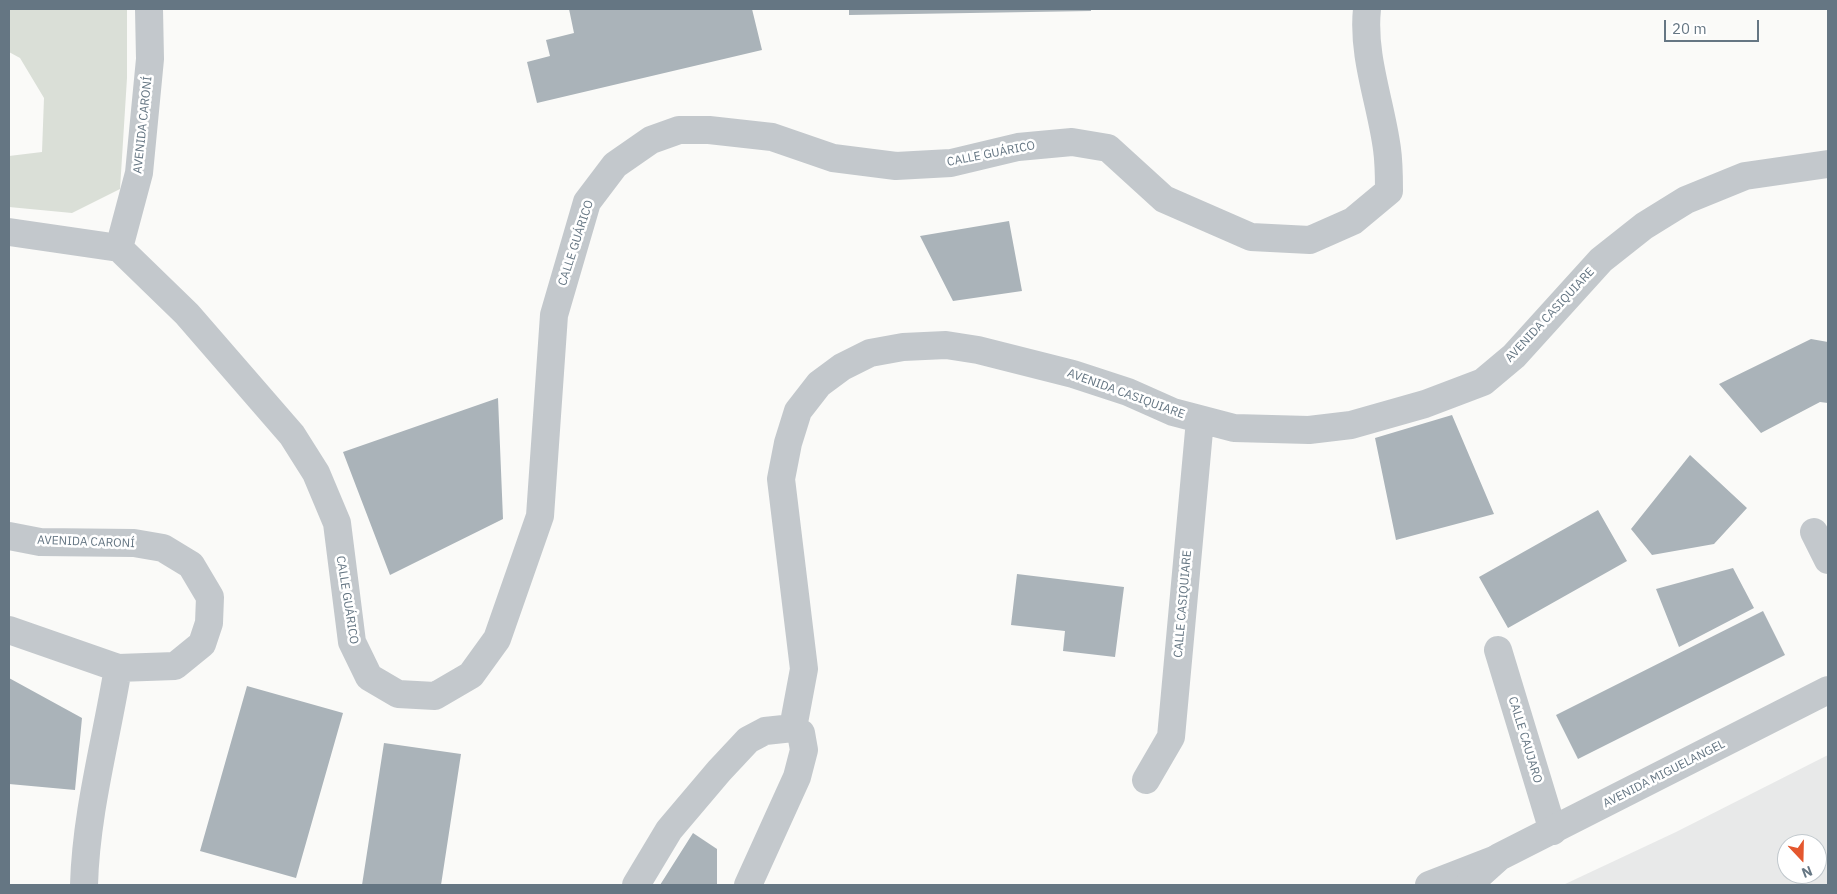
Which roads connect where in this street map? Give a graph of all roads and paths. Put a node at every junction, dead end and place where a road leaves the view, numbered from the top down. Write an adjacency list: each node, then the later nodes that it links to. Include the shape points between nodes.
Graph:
1 (149, 9): 5 (street, AVENIDA CARONÍ, via 150,59 139,173)
2 (1366, 9): 5 (street, CALLE GUÁRICO, via 1372,77 1387,149 1389,192 1353,221 1310,240 1250,237 1164,199 1108,148 1072,142 1018,147 951,163 896,166 833,158 772,137 679,130 651,140 615,165 587,202 554,315 540,516 497,639 471,675 435,696 398,694 369,677 352,642 337,523 316,473 292,435 187,314)
3 (1828, 164): 6 (street, AVENIDA CASIQUIARE, via 1745,176 1686,200 1644,226 1601,260 1514,356 1483,382 1425,404 1351,425 1272,430 1234,428)
4 (9, 232): 5 (street)
5 (119, 248)
6 (1200, 420): 14 (street, AVENIDA CASIQUIARE, via 1073,374 946,345 903,347 870,353 842,366 819,384 798,411 781,479 804,669); 15 (street, CALLE CASIQUIARE, via 1171,737)
7 (1814, 532): 9 (street)
8 (9, 536): 12 (street, AVENIDA CARONÍ, via 40,542 134,543 163,548 191,566 210,597 209,623 202,644 175,666)
9 (1828, 560)
10 (9, 630): 12 (street)
11 (1498, 650): 16 (street, CALLE CAUJARO)
12 (118, 668): 18 (street, via 94,791)
13 (1828, 690): 16 (street, AVENIDA MIGUELANGEL)
14 (793, 728): 19 (street, via 765,731 748,740 669,830); 20 (street, via 801,733 804,750 796,777)
15 (1146, 780)
16 (1553, 831): 17 (street, AVENIDA MIGUELANGEL)
17 (1499, 857): 21 (street); 22 (street)
18 (84, 885)
19 (636, 885)
20 (748, 885)
21 (1429, 885)
22 (1468, 885)

